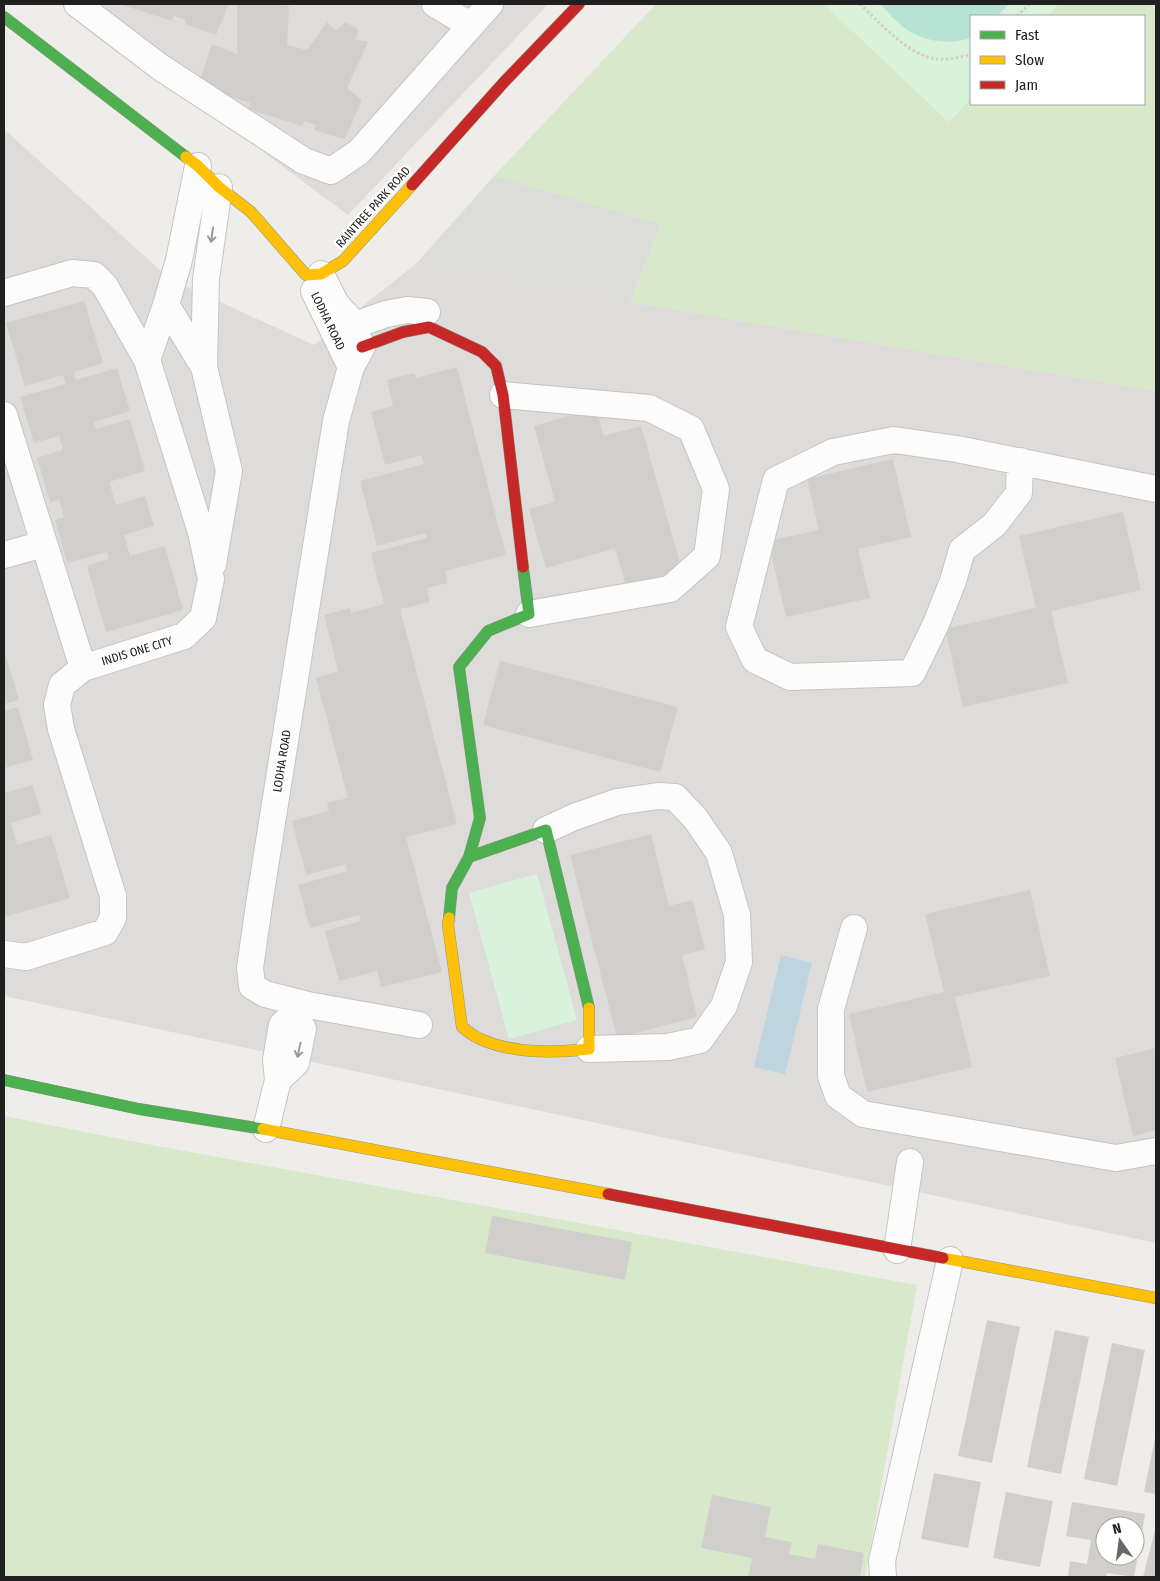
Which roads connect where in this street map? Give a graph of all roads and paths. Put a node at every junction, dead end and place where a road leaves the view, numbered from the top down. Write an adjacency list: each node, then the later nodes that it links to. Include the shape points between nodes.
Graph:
1 (76, 4): 9 (street, via 160,67 304,161 331,171 359,152)
2 (434, 4): 9 (street)
3 (490, 4): 9 (street)
4 (579, 4): 13 (street, RAINTREE PARK ROAD, via 505,81 343,262)
5 (860, 4): 10 (path, via 899,41 914,50 936,59)
6 (1029, 4): 7 (path)
7 (1018, 15)
8 (4, 17): 11 (street)
9 (470, 25)
10 (970, 55)
11 (198, 166): 12 (street); 15 (street)
12 (219, 187): 13 (street); 19 (street, one-way to 19, via 206,279)
13 (320, 272): 17 (street, LODHA ROAD); 17 (street, LODHA ROAD)
14 (4, 293): 18 (street, INDIS ONE CITY, via 72,273 94,275 105,286)
15 (166, 306): 18 (street); 19 (street)
16 (427, 312): 17 (street, via 407,310 386,314)
17 (353, 339): 20 (street, via 429,327 482,352 496,366); 33 (street, LODHA ROAD, via 336,421 250,968 252,986)
18 (147, 360): 26 (street, INDIS ONE CITY, via 201,532)
19 (204, 367): 26 (street, via 229,471)
20 (503, 395): 27 (street); 27 (street, via 649,408 691,429 716,489 707,556 670,589)
21 (4, 415): 24 (street)
22 (1020, 462): 22 (street, via 894,440 833,452 776,480 739,627 755,660 790,677 912,673 936,624 962,550 994,526 1019,493); 23 (street)
23 (1156, 489)
24 (44, 544): 25 (street); 28 (street)
25 (4, 555)
26 (211, 579): 28 (street, INDIS ONE CITY, via 203,618 184,636)
27 (528, 614): 30 (street, via 488,631 459,667 480,818)
28 (83, 668): 32 (street, INDIS ONE CITY, via 62,685 57,704 113,896 113,918 105,932 26,957)
29 (546, 830): 30 (street); 35 (street, via 589,1007); 35 (street, via 617,802 658,796 675,798 695,818 719,853 737,915 739,962 724,1006 700,1040 668,1047)
30 (469, 857): 35 (street, via 452,888 448,926 462,1026 477,1037 510,1048 571,1052)
31 (854, 928): 38 (street, via 831,1009 831,1076 838,1096 863,1114 1116,1158)
32 (4, 954)
33 (296, 1008): 34 (street, LODHA ROAD); 37 (street, via 282,1025 276,1059 278,1080)
34 (419, 1025)
35 (589, 1049)
36 (4, 1080): 37 (street, via 139,1109)
37 (266, 1129): 40 (street)
38 (1156, 1151)
39 (910, 1162): 40 (street)
40 (897, 1250): 41 (street)
41 (950, 1260): 42 (street); 43 (street, via 882,1562)
42 (1156, 1298)
43 (883, 1577)

